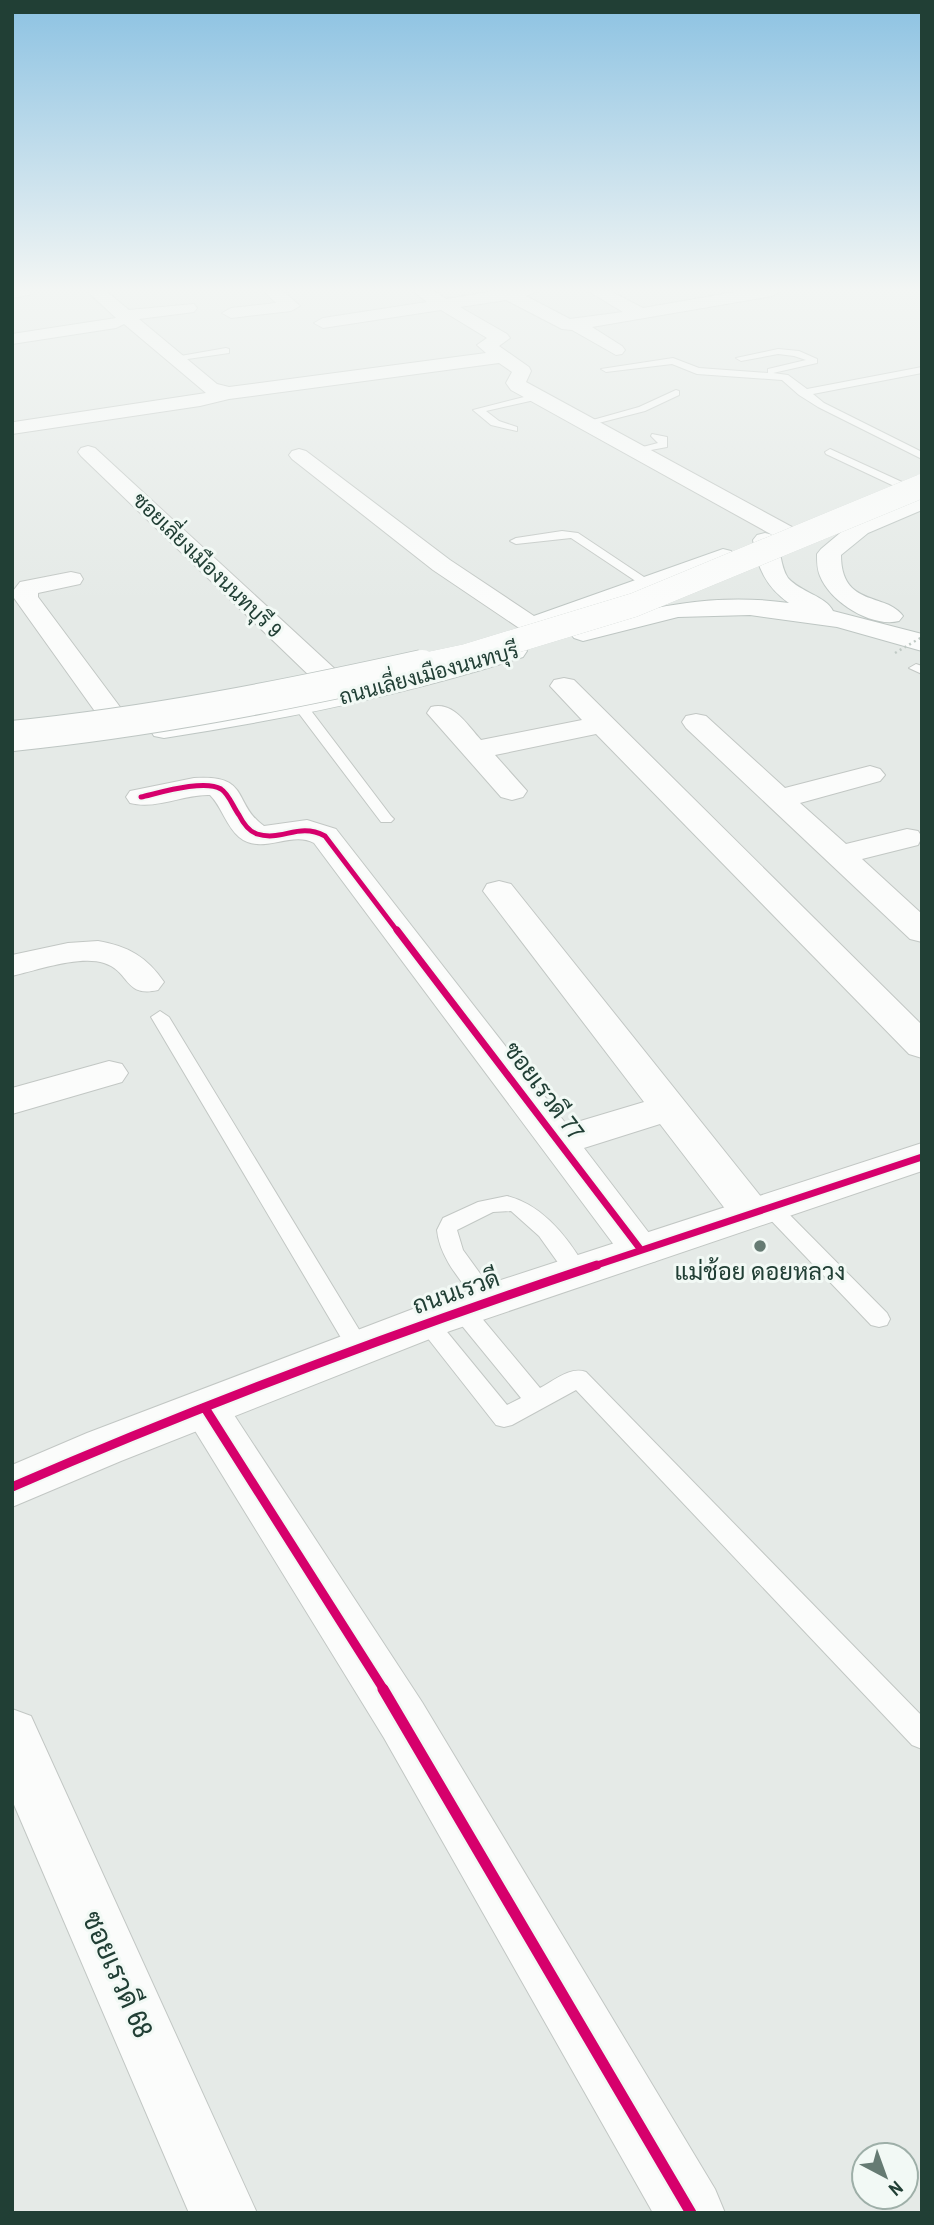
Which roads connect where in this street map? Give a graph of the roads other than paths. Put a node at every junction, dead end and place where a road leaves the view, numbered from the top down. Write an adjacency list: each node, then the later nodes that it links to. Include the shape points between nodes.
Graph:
1 (221, 395): 6 (street, via 37,425 21,412)
2 (533, 395): 5 (street)
3 (672, 395): 7 (lane, via 642,409)
4 (805, 395): 14 (lane)
5 (536, 397): 7 (street); 8 (lane, via 478,410)
6 (13, 419)
7 (587, 423): 11 (street)
8 (513, 429)
9 (656, 436): 11 (lane, via 663,444)
10 (88, 452): 29 (street, ซอยเลี่ยงเมืองนนทบุรี 9)
11 (639, 452): 18 (street)
12 (830, 452): 16 (lane)
13 (299, 455): 26 (street, via 435,562)
14 (922, 456)
15 (922, 474): 16 (street, ถนนเลี่ยงเมืองนนทบุรี)
16 (910, 485): 18 (street, ถนนเลี่ยงเมืองนนทบุรี); 37 (street, bridge, via 634,605 466,656 253,702)
17 (922, 502): 21 (street, via 858,527 843,538 829,554)
18 (775, 536): 20 (street); 23 (street, ถนนเลี่ยงเมืองนนทบุรี)
19 (516, 541): 23 (lane, via 574,535)
20 (772, 573): 21 (street, via 780,566 799,565); 25 (street, ถนนเลี่ยงเมืองนนทบุรี, via 796,599)
21 (830, 577): 27 (street, via 854,600)
22 (71, 579): 31 (street, via 29,587 26,598)
23 (652, 584): 24 (street, via 705,579 724,588 721,595); 26 (street, ถนนเลี่ยงเมืองนนทบุรี)
24 (690, 608): 25 (street, ถนนเลี่ยงเมืองนนทบุรี, via 762,607); 32 (street, ถนนเลี่ยงเมืองนนทบุรี, via 620,623)
25 (843, 619): 28 (street, ถนนเลี่ยงเมืองนนทบุรี)
26 (531, 625): 29 (street, ถนนเลี่ยงเมืองนนทบุรี)
27 (922, 627)
28 (920, 661)
29 (326, 676): 31 (street, ถนนเลี่ยงเมืองนนทบุรี)
30 (564, 686): 36 (street)
31 (109, 711): 34 (street, ถนนเลี่ยงเมืองนนทบุรี)
32 (305, 713): 38 (street, ถนนเลี่ยงเมืองนนทบุรี); 44 (lane)
33 (442, 713): 39 (street)
34 (12, 722)
35 (696, 722): 43 (street)
36 (602, 724): 39 (street); 52 (street)
37 (12, 736)
38 (12, 748)
39 (475, 750): 41 (street)
40 (870, 775): 43 (street)
41 (512, 791)
42 (141, 797): 56 (street, ซอยเรวดี 77, via 216,787 254,833 266,836 299,829 320,833)
43 (779, 799): 46 (street)
44 (386, 819)
45 (907, 838): 46 (street)
46 (839, 855): 48 (street)
47 (499, 891): 55 (street)
48 (922, 932)
49 (12, 966): 50 (street, via 46,957 107,953 122,958)
50 (146, 982)
51 (160, 1017): 63 (lane)
52 (922, 1046)
53 (109, 1073): 54 (street)
54 (12, 1101)
55 (668, 1108): 56 (street); 58 (street)
56 (558, 1142): 59 (street, ซอยเรวดี 77)
57 (922, 1157): 58 (street, ถนนเรวดี)
58 (761, 1210): 59 (street, ถนนเรวดี); 62 (lane)
59 (641, 1250): 60 (street, ถนนเรวดี)
60 (577, 1272): 61 (street, ถนนเรวดี); 61 (lane, via 547,1231 519,1205 503,1203 445,1229 453,1251)
61 (459, 1311): 63 (street, ถนนเรวดี); 64 (lane); 64 (lane, via 504,1418)
62 (879, 1319)
63 (358, 1347): 65 (street, ถนนเรวดี)
64 (537, 1401): 68 (lane, via 578,1378)
65 (205, 1408): 66 (street, ถนนเรวดี); 70 (street, via 403,1720)
66 (14, 1478)
67 (12, 1735): 69 (street, ซอยเรวดี 68)
68 (922, 1735)
69 (223, 2213)
70 (691, 2213)

